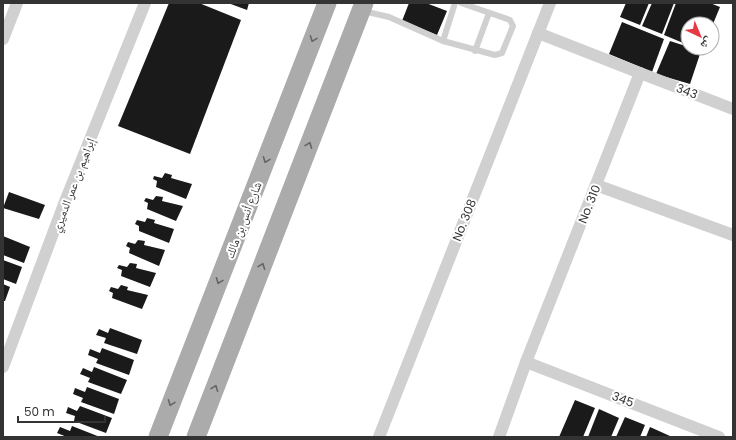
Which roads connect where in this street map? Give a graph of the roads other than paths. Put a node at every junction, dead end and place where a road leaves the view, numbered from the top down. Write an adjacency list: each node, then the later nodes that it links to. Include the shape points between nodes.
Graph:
1 (17, 3): 10 (street)
2 (145, 3): 18 (street, إبراهيم بن عمر الدميري, via 64,204)
3 (327, 3): 19 (main road, شارع أنس بن مالك, one-way to 19)
4 (455, 3): 11 (lane)
5 (461, 3): 8 (lane)
6 (550, 3): 9 (street, No. 308)
7 (363, 7): 11 (lane); 20 (main road, one-way to 7)
8 (489, 13): 12 (lane); 12 (lane, via 510,20 513,26 502,53 495,55)
9 (538, 33): 13 (street); 21 (street, No. 308)
10 (3, 39)
11 (443, 42): 12 (lane)
12 (475, 51)
13 (640, 73): 14 (street, 343); 15 (street, No. 310)
14 (733, 109)
15 (596, 185): 16 (street); 17 (street, No. 310)
16 (733, 235)
17 (526, 362): 22 (street, No. 310); 23 (street, 345)
18 (3, 367)
19 (158, 437)
20 (196, 437)
21 (379, 437)
22 (499, 437)
23 (720, 437)

